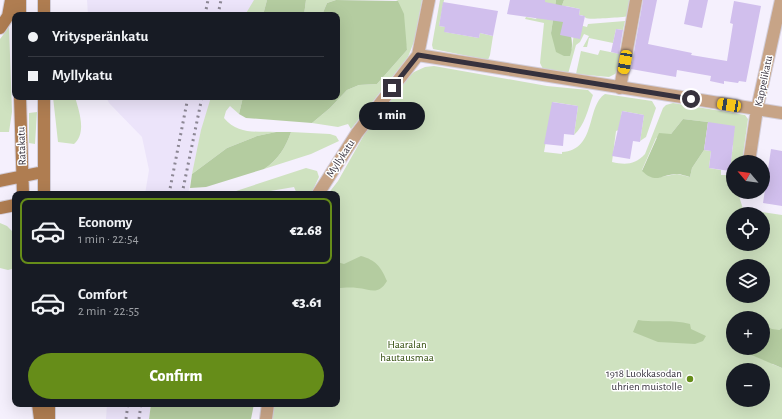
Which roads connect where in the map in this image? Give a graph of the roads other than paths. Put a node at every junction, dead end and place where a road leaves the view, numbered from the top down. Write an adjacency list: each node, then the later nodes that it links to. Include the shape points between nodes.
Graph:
1 (11, 0): 9 (main road, via 8,16)
2 (20, 0): 7 (main road)
3 (44, 0): 8 (main road)
4 (429, 0): 10 (street, Myllykatu)
5 (636, 0): 11 (street)
6 (781, 0): 14 (street, Kappelikatu)
7 (20, 12)
8 (44, 12)
9 (0, 28)
10 (418, 55): 11 (street); 22 (street, Myllykatu, via 357,133)
11 (620, 88): 14 (street)
12 (20, 100): 18 (main road, Ratakatu)
13 (44, 100): 17 (main road, Ratakatu)
14 (757, 109): 15 (street); 16 (street, Kappelikatu)
15 (782, 114)
16 (750, 155)
17 (43, 172): 18 (main road); 21 (main road, Ratakatu)
18 (22, 177): 19 (main road); 20 (main road, Ratakatu)
19 (0, 181)
20 (23, 191)
21 (44, 191)
22 (320, 191)
23 (12, 206): 24 (main road)
24 (0, 208)
25 (38, 407): 28 (main road)
26 (49, 407): 29 (main road)
27 (268, 407): 30 (street)
28 (40, 419)
29 (49, 419)
30 (266, 419)

